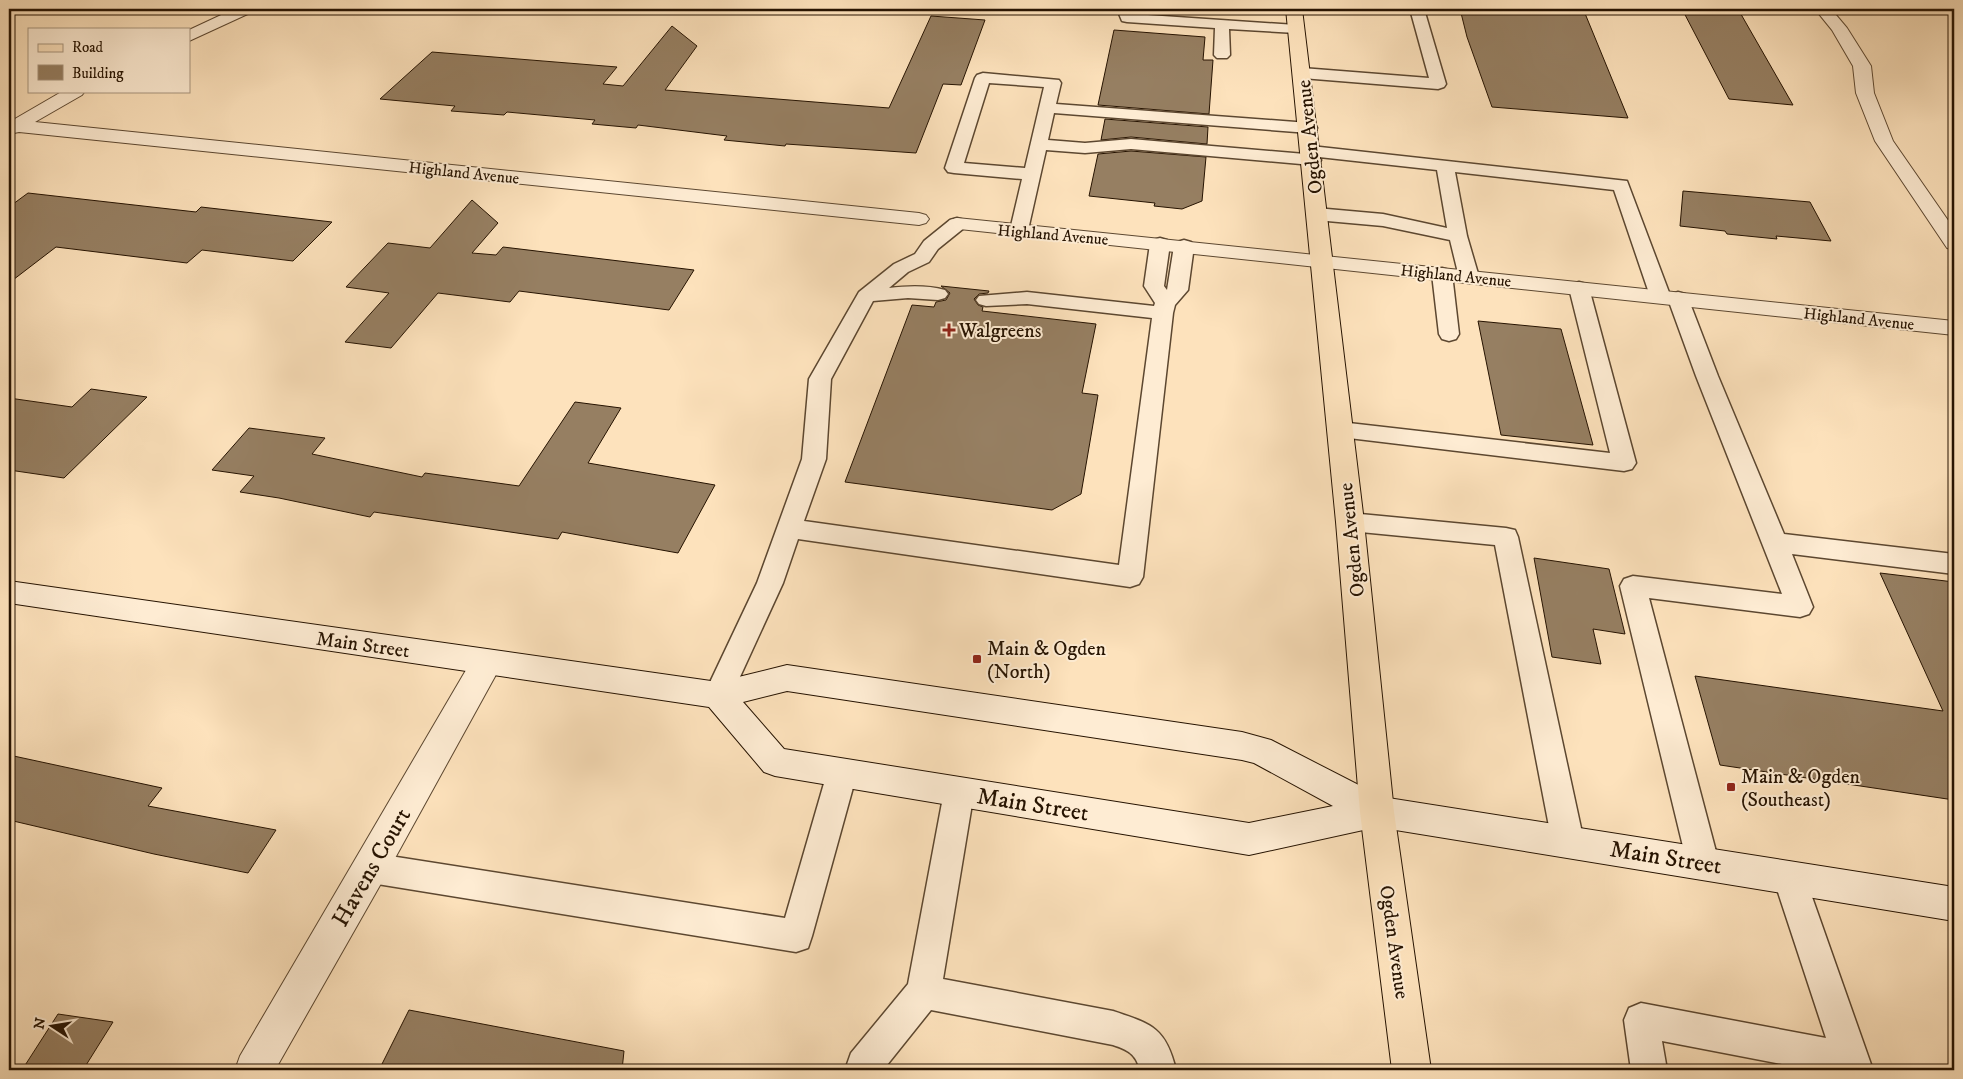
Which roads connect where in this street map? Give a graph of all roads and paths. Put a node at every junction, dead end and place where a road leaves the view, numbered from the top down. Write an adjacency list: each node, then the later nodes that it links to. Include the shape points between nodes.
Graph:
1 (246, 9): 7 (street)
2 (1124, 9): 6 (lane, via 1127,18)
3 (1417, 9): 9 (lane, via 1438,84)
4 (1823, 9): 24 (street, via 1862,66 1865,93 1884,142)
5 (1291, 15): 6 (lane); 9 (main road, Ogden Avenue)
6 (1222, 24): 8 (lane)
7 (190, 36)
8 (1222, 55)
9 (1302, 73): 13 (main road, Ogden Avenue)
10 (74, 92): 12 (street)
11 (1047, 108): 13 (lane); 14 (lane); 17 (lane, via 1053,83 983,78 954,168)
12 (11, 127): 19 (street, Highland Avenue)
13 (1308, 128): 15 (main road, Ogden Avenue)
14 (1039, 144): 15 (lane, via 1086,148 1131,144); 17 (lane)
15 (1312, 156): 16 (lane); 18 (main road, Ogden Avenue)
16 (1445, 167): 22 (lane); 32 (lane, via 1621,185)
17 (1032, 174): 21 (lane)
18 (1316, 214): 22 (lane, via 1383,220); 26 (main road, Ogden Avenue)
19 (919, 219)
20 (957, 224): 21 (street, Highland Avenue); 31 (lane, via 932,244 922,258 901,268)
21 (1019, 230): 23 (street, Highland Avenue)
22 (1458, 236): 28 (lane)
23 (1160, 244): 25 (street, Highland Avenue); 34 (lane, via 1154,286)
24 (1954, 244)
25 (1184, 246): 26 (street, Highland Avenue); 34 (lane, via 1178,290)
26 (1321, 259): 27 (street, Highland Avenue); 37 (main road, Ogden Avenue)
27 (1442, 274): 28 (street, Highland Avenue); 36 (lane)
28 (1469, 276): 29 (street, Highland Avenue)
29 (1579, 288): 32 (street, Highland Avenue); 37 (lane, via 1624,463)
30 (938, 294): 31 (lane, via 908,292)
31 (866, 296): 39 (lane, via 820,379 814,459)
32 (1669, 297): 35 (street, Highland Avenue); 40 (lane, via 1690,334)
33 (986, 300): 34 (lane, via 1027,298)
34 (1164, 308): 39 (lane, via 1130,577)
35 (1954, 328)
36 (1449, 334)
37 (1340, 430): 38 (main road, Ogden Avenue)
38 (1350, 522): 47 (main road, Ogden Avenue); 48 (lane, via 1506,537)
39 (789, 528): 44 (lane, via 770,583)
40 (1776, 543): 41 (lane); 49 (lane, via 1800,607 1633,586)
41 (1954, 564)
42 (9, 592): 43 (street, Main Street)
43 (487, 662): 44 (street, Main Street); 50 (street, Havens Court)
44 (718, 695): 45 (street, Main Street, via 775,762); 47 (street, Main Street, via 787,678 1242,746 1260,750)
45 (842, 773): 46 (street, Main Street); 50 (lane, via 796,936)
46 (959, 792): 47 (street, Main Street, via 1249,839); 53 (lane)
47 (1377, 812): 48 (street, Main Street); 58 (main road, Ogden Avenue)
48 (1568, 842): 49 (street, Main Street)
49 (1703, 863): 51 (street, Main Street)
50 (371, 868): 55 (street, Havens Court)
51 (1789, 877): 52 (street, Main Street); 54 (lane)
52 (1954, 904)
53 (924, 992): 56 (lane); 57 (lane, via 1113,1028 1143,1039 1154,1052)
54 (1854, 1065): 59 (lane, via 1641,1020)
55 (254, 1070)
56 (863, 1070)
57 (1158, 1070)
58 (1412, 1070)
59 (1650, 1070)

